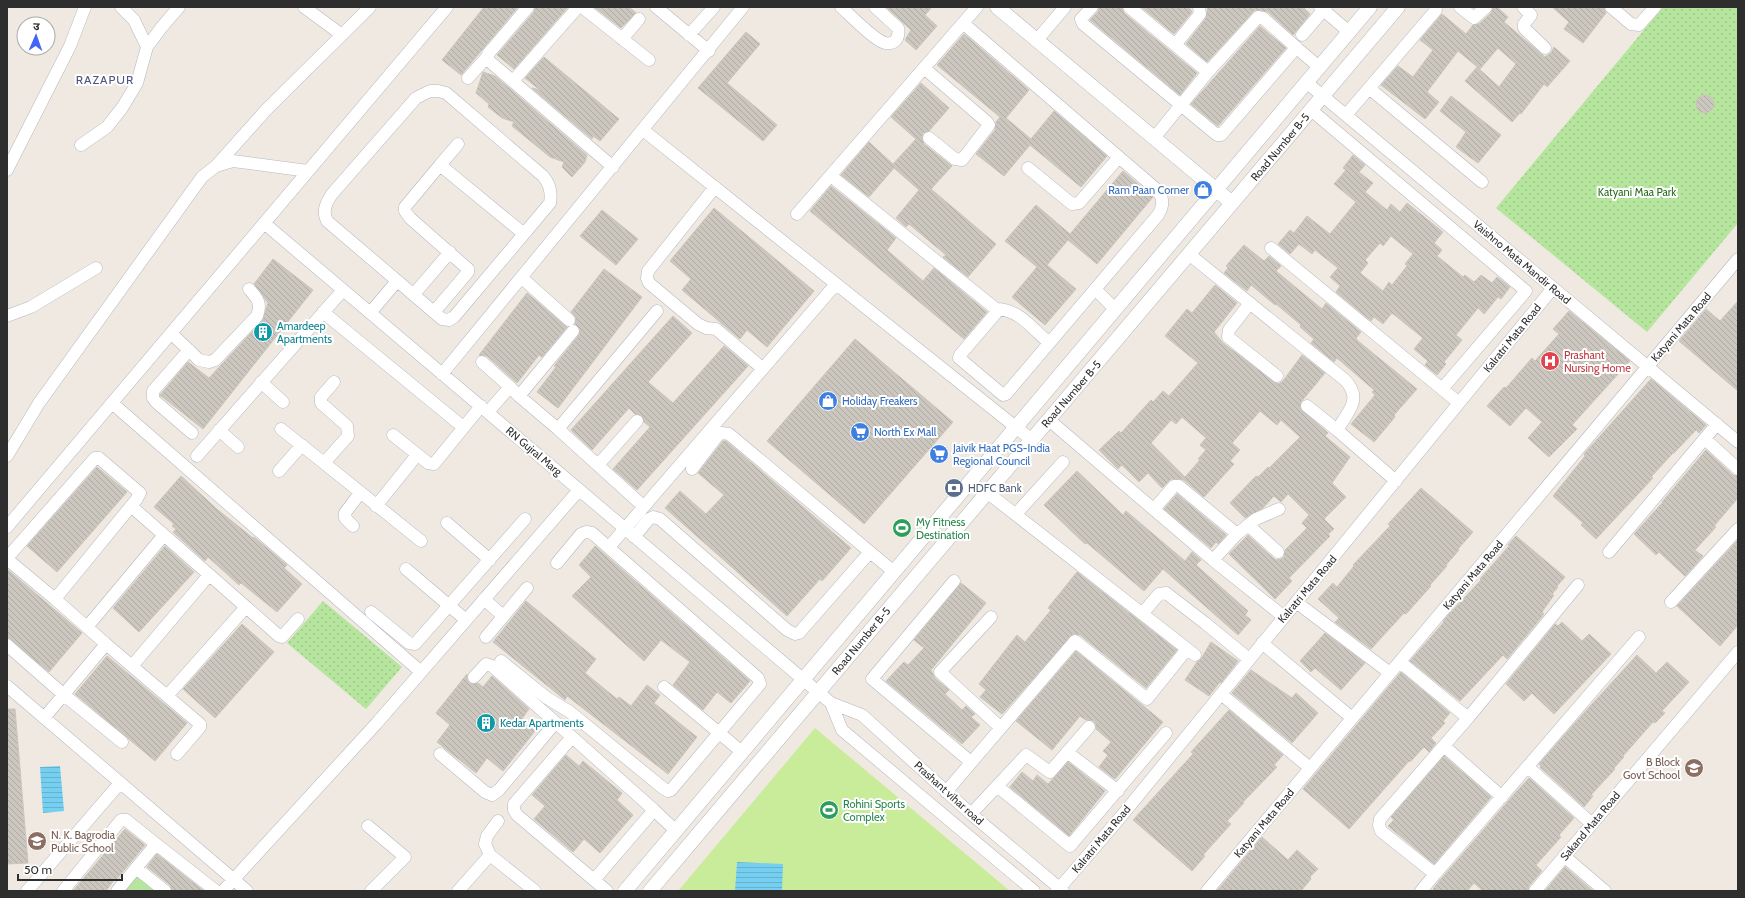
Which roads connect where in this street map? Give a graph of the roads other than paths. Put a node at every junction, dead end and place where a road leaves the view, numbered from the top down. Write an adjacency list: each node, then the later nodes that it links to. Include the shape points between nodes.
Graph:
1 (85, 7): 66 (street, via 70,46)
2 (121, 7): 39 (street, via 134,20)
3 (179, 7): 39 (street)
4 (304, 7): 33 (street)
5 (370, 7): 33 (street)
6 (447, 7): 67 (street)
7 (528, 7): 43 (street)
8 (578, 7): 49 (street)
9 (582, 7): 36 (street)
10 (656, 7): 34 (street)
11 (714, 7): 34 (street)
12 (743, 7): 42 (street)
13 (841, 7): 14 (street, via 879,40 891,43 898,38 898,28)
14 (875, 7)
15 (977, 7): 31 (street)
16 (997, 7): 37 (street)
17 (1065, 7): 37 (street)
18 (1092, 7): 53 (street, via 1082,19 1082,24)
19 (1129, 7): 38 (street)
20 (1199, 7): 38 (street, via 1200,14)
21 (1370, 7): 32 (street)
22 (1398, 7): 52 (street, Road Number B-5)
23 (1460, 7): 24 (street, via 1474,18)
24 (1486, 7)
25 (1523, 7): 41 (street, via 1531,15 1524,28)
26 (1611, 7): 27 (street, via 1631,24 1639,25)
27 (1655, 7)
28 (1323, 8): 32 (street); 35 (street)
29 (1436, 10): 51 (street)
30 (639, 19): 36 (street)
31 (963, 23): 46 (street); 61 (street)
32 (1349, 32): 45 (street)
33 (342, 35): 63 (street, via 266,110)
34 (689, 35): 42 (street)
35 (1302, 35)
36 (622, 38): 44 (street)
37 (1037, 40): 58 (street)
38 (1175, 45): 47 (street)
39 (147, 47): 60 (street, via 137,84 122,108 107,127)
40 (1297, 48): 45 (street); 47 (street, via 1263,18 1258,17); 53 (street, via 1221,135 1214,134)
41 (1545, 48)
42 (708, 51): 56 (street)
43 (487, 57): 48 (street); 49 (street)
44 (649, 60)
45 (1319, 67): 50 (street)
46 (924, 68): 57 (street, via 989,125 962,160 955,159); 68 (street)
47 (1208, 72): 53 (street)
48 (468, 78)
49 (512, 81): 64 (street)
50 (1306, 82): 52 (street, Vaishno Mata Mandir Road); 71 (street)
51 (1369, 88): 55 (street); 69 (street)
52 (1323, 96): 54 (street, Road Number B-5); 55 (street, Vaishno Mata Mandir Road)
53 (1181, 106): 58 (street)
54 (1311, 110): 72 (street, Road Number B-5); 108 (street, via 1526,291)
55 (1346, 115): 84 (street, Vaishno Mata Mandir Road)
56 (643, 130): 64 (street); 70 (street)
57 (929, 138)
58 (1154, 138): 71 (street)
59 (458, 144): 62 (street)
60 (81, 145)
61 (1119, 157): 65 (street, via 1076,204 1072,204); 86 (street, via 1160,192 1162,206 1158,215)
62 (440, 165): 75 (street); 77 (street, via 405,207 405,211)
63 (216, 166): 67 (street, via 233,161); 132 (street, via 202,177 143,258 39,403)
64 (613, 167): 81 (street)
65 (1028, 168)
66 (7, 170)
67 (308, 171): 74 (street)
68 (831, 176): 73 (street); 90 (street)
69 (1482, 182)
70 (715, 187): 83 (street); 102 (street, via 648,271 647,278 698,324 716,329)
71 (1216, 190): 72 (street); 91 (street)
72 (1232, 203): 78 (street, Road Number B-5)
73 (797, 214)
74 (264, 223): 87 (street, RN Gujral Marg); 97 (street)
75 (524, 234): 82 (street, via 550,203 552,194 547,180 446,93 423,93 332,194 325,210 327,221); 94 (street, via 454,317 449,320 442,319)
76 (1271, 248): 108 (street)
77 (450, 252): 88 (street); 94 (street, via 468,269 468,272)
78 (1190, 255): 89 (street); 115 (street, Road Number B-5)
79 (1738, 259): 101 (street, Katyani Mata Road)
80 (96, 268): 96 (street, via 31,307)
81 (522, 278): 103 (street); 109 (street, via 571,326)
82 (397, 281): 88 (street); 95 (street)
83 (836, 284): 102 (street); 119 (street)
84 (1553, 288): 101 (street, Vaishno Mata Mandir Road); 112 (street, Kalratri Mata Road)
85 (249, 289): 99 (street, via 259,302 257,316 215,360 203,362)
86 (1095, 289): 91 (street); 98 (street)
87 (342, 290): 93 (street); 95 (street, RN Gujral Marg)
88 (414, 294): 94 (street)
89 (1250, 304): 104 (street, via 1229,330 1228,337); 123 (street, via 1352,388 1353,404)
90 (996, 309): 98 (street, via 1005,309 1016,314); 98 (street, via 996,313 959,357 1003,395)
91 (1115, 309): 119 (street)
92 (657, 311): 121 (street)
93 (323, 312): 105 (street); 118 (street)
94 (434, 312)
95 (370, 313): 103 (street, RN Gujral Marg)
96 (7, 316)
97 (171, 333): 99 (street); 111 (street)
98 (1049, 343)
99 (189, 350): 124 (street, via 153,395 156,402)
100 (482, 362): 107 (street)
101 (1648, 367): 117 (street, Vaishno Mata Mandir Road); 197 (street, Katyani Mata Road)
102 (762, 368): 146 (street)
103 (442, 374): 114 (street, RN Gujral Marg)
104 (1277, 376)
105 (261, 382): 110 (street); 122 (street)
106 (334, 382): 135 (street, via 321,397 321,403 347,426 348,436)
107 (510, 387): 109 (street); 114 (street)
108 (1442, 389): 112 (street)
109 (520, 396): 121 (street)
110 (283, 402)
111 (112, 403): 154 (street); 199 (street)
112 (1459, 403): 140 (street, Kalratri Mata Road)
113 (1307, 406): 123 (street)
114 (484, 409): 118 (street); 141 (street, RN Gujral Marg)
115 (1049, 420): 126 (street, Road Number B-5); 147 (street)
116 (637, 421): 136 (street)
117 (1717, 424): 127 (street); 128 (street, Vaishno Mata Mandir Road)
118 (463, 427): 131 (street, via 434,464)
119 (1016, 427): 126 (street); 170 (street)
120 (281, 429): 129 (street)
121 (558, 429): 136 (street)
122 (219, 430): 130 (street); 133 (street)
123 (1337, 430): 140 (street)
124 (192, 433)
125 (393, 435): 131 (street)
126 (1032, 440): 142 (street, Road Number B-5)
127 (1705, 440): 138 (street); 164 (street)
128 (1738, 442)
129 (302, 446): 135 (street); 139 (street)
130 (238, 447)
131 (417, 455): 145 (street)
132 (7, 456)
133 (197, 456)
134 (1063, 462): 149 (street)
135 (324, 463): 143 (street)
136 (598, 465): 146 (street)
137 (692, 469): 162 (street, via 718,435 728,434)
138 (1738, 469)
139 (279, 471)
140 (1396, 481): 177 (street, Kalratri Mata Road)
141 (579, 490): 155 (street, RN Gujral Marg); 176 (street)
142 (988, 492): 149 (street); 205 (street, Road Number B-5)
143 (360, 493): 145 (street); 153 (street, via 344,513 345,518)
144 (130, 506): 158 (street); 165 (street, via 139,492 99,458 95,458); 175 (street)
145 (376, 506): 160 (street)
146 (643, 506): 155 (street)
147 (1154, 509): 157 (street, via 1174,486 1179,486); 167 (street)
148 (1279, 509): 152 (street)
149 (1016, 514): 182 (street)
150 (524, 519): 166 (street)
151 (447, 523): 166 (street)
152 (1248, 525): 157 (street); 163 (street)
153 (353, 526)
154 (7, 527)
155 (624, 528): 159 (street, RN Gujral Marg); 161 (street)
156 (1738, 529): 178 (street)
157 (1237, 534): 167 (street)
158 (164, 535): 171 (street); 188 (street)
159 (634, 537): 162 (street, via 649,519 660,519 787,630 795,634 799,633); 202 (street, RN Gujral Marg)
160 (421, 541)
161 (609, 546): 168 (street, via 592,533 586,532 581,534); 217 (street, via 759,680 760,684)
162 (870, 552): 170 (street)
163 (1278, 552)
164 (1609, 552)
165 (7, 559): 175 (street)
166 (490, 560): 179 (street)
167 (1213, 560): 184 (street)
168 (557, 563)
169 (406, 569): 179 (street)
170 (894, 572): 202 (street)
171 (209, 575): 180 (street); 198 (street)
172 (954, 580): 225 (street, via 872,679)
173 (1578, 586): 212 (street)
174 (527, 588): 183 (street)
175 (55, 600): 188 (street)
176 (484, 600): 183 (street); 187 (street)
177 (1296, 602): 184 (street, Kalratri Mata Road); 200 (street)
178 (1671, 602)
179 (450, 606): 181 (street, via 415,644); 187 (street)
180 (246, 607): 186 (street, via 279,636 282,636); 208 (street)
181 (371, 612)
182 (1142, 614): 195 (street, via 1159,594 1166,594); 215 (street, via 1191,652 1147,699 1075,641)
183 (503, 616): 189 (street)
184 (1284, 616): 192 (street, Kalratri Mata Road)
185 (990, 617): 215 (street, via 940,672)
186 (298, 619)
187 (466, 620): 199 (street)
188 (87, 627): 191 (street)
189 (486, 637)
190 (1639, 637): 226 (street)
191 (106, 644): 198 (street); 207 (street)
192 (1262, 644): 195 (street, Kalratri Mata Road); 211 (street)
193 (7, 645): 207 (street)
194 (1738, 652): 236 (street, Sakand Mata Road)
195 (1248, 659): 206 (street, Kalratri Mata Road)
196 (501, 661): 217 (street, via 547,698 570,712 666,791 671,790)
197 (1400, 662): 200 (street, Katyani Mata Road); 212 (street)
198 (132, 666): 208 (street)
199 (421, 672): 244 (street)
200 (1390, 673): 211 (street, Katyani Mata Road)
201 (474, 677): 213 (street, via 488,664)
202 (803, 680): 205 (street, Prashant vihar road); 221 (street)
203 (7, 686): 210 (street)
204 (664, 687): 217 (street)
205 (818, 692): 209 (street, Prashant vihar road); 259 (street, Road Number B-5)
206 (1221, 694): 227 (street); 246 (street, Kalratri Mata Road)
207 (64, 695): 210 (street); 219 (street)
208 (168, 696): 223 (street, via 200,724)
209 (831, 703): 231 (street, Prashant vihar road, via 862,715); 260 (street, Prashant vihar road, via 842,730)
210 (44, 718): 228 (street)
211 (1352, 718): 227 (street, Katyani Mata Road)
212 (1468, 718): 220 (street)
213 (554, 723): 218 (street); 224 (street, via 499,790 492,795)
214 (1089, 727): 222 (street)
215 (1001, 728): 225 (street)
216 (1166, 732): 230 (street)
217 (720, 733): 221 (street)
218 (572, 737): 233 (street); 245 (street, via 514,804 514,810)
219 (122, 742)
220 (1444, 746): 232 (street); 243 (street, via 1380,820 1379,825 1381,831)
221 (742, 752): 238 (street)
222 (1068, 752): 229 (street, via 1050,772 1026,755); 230 (street)
223 (177, 754)
224 (440, 754)
225 (971, 762): 231 (street)
226 (1528, 767): 232 (street); 236 (street)
227 (1310, 768): 261 (street, Katyani Mata Road)
228 (120, 783): 244 (street); 247 (street)
229 (998, 786): 230 (street, via 1070,846); 234 (street)
230 (1118, 791)
231 (946, 792): 234 (street, Prashant vihar road)
232 (1502, 797): 243 (street)
233 (654, 810): 238 (street); 245 (street)
234 (971, 814): 246 (street, Prashant vihar road)
235 (498, 822): 240 (street, via 487,836 485,844)
236 (1592, 824): 241 (street, Sakand Mata Road)
237 (368, 826): 254 (street, via 405,857)
238 (676, 831): 258 (street)
239 (156, 844): 242 (street); 248 (street, via 126,820 121,820); 251 (street)
240 (490, 855): 255 (street); 256 (street)
241 (1564, 856): 263 (street, Sakand Mata Road); 264 (street)
242 (136, 868): 249 (street); 250 (street)
243 (1435, 874): 262 (street)
244 (233, 879): 252 (street); 253 (street)
245 (594, 880): 257 (street)
246 (1060, 890)
247 (27, 891)
248 (63, 891)
249 (117, 891)
250 (165, 891)
251 (216, 891)
252 (223, 891)
253 (247, 891)
254 (371, 891)
255 (458, 891)
256 (535, 891)
257 (607, 891)
258 (625, 891)
259 (650, 891)
260 (1034, 891)
261 (1207, 891)
262 (1421, 891)
263 (1535, 891)
264 (1605, 891)

